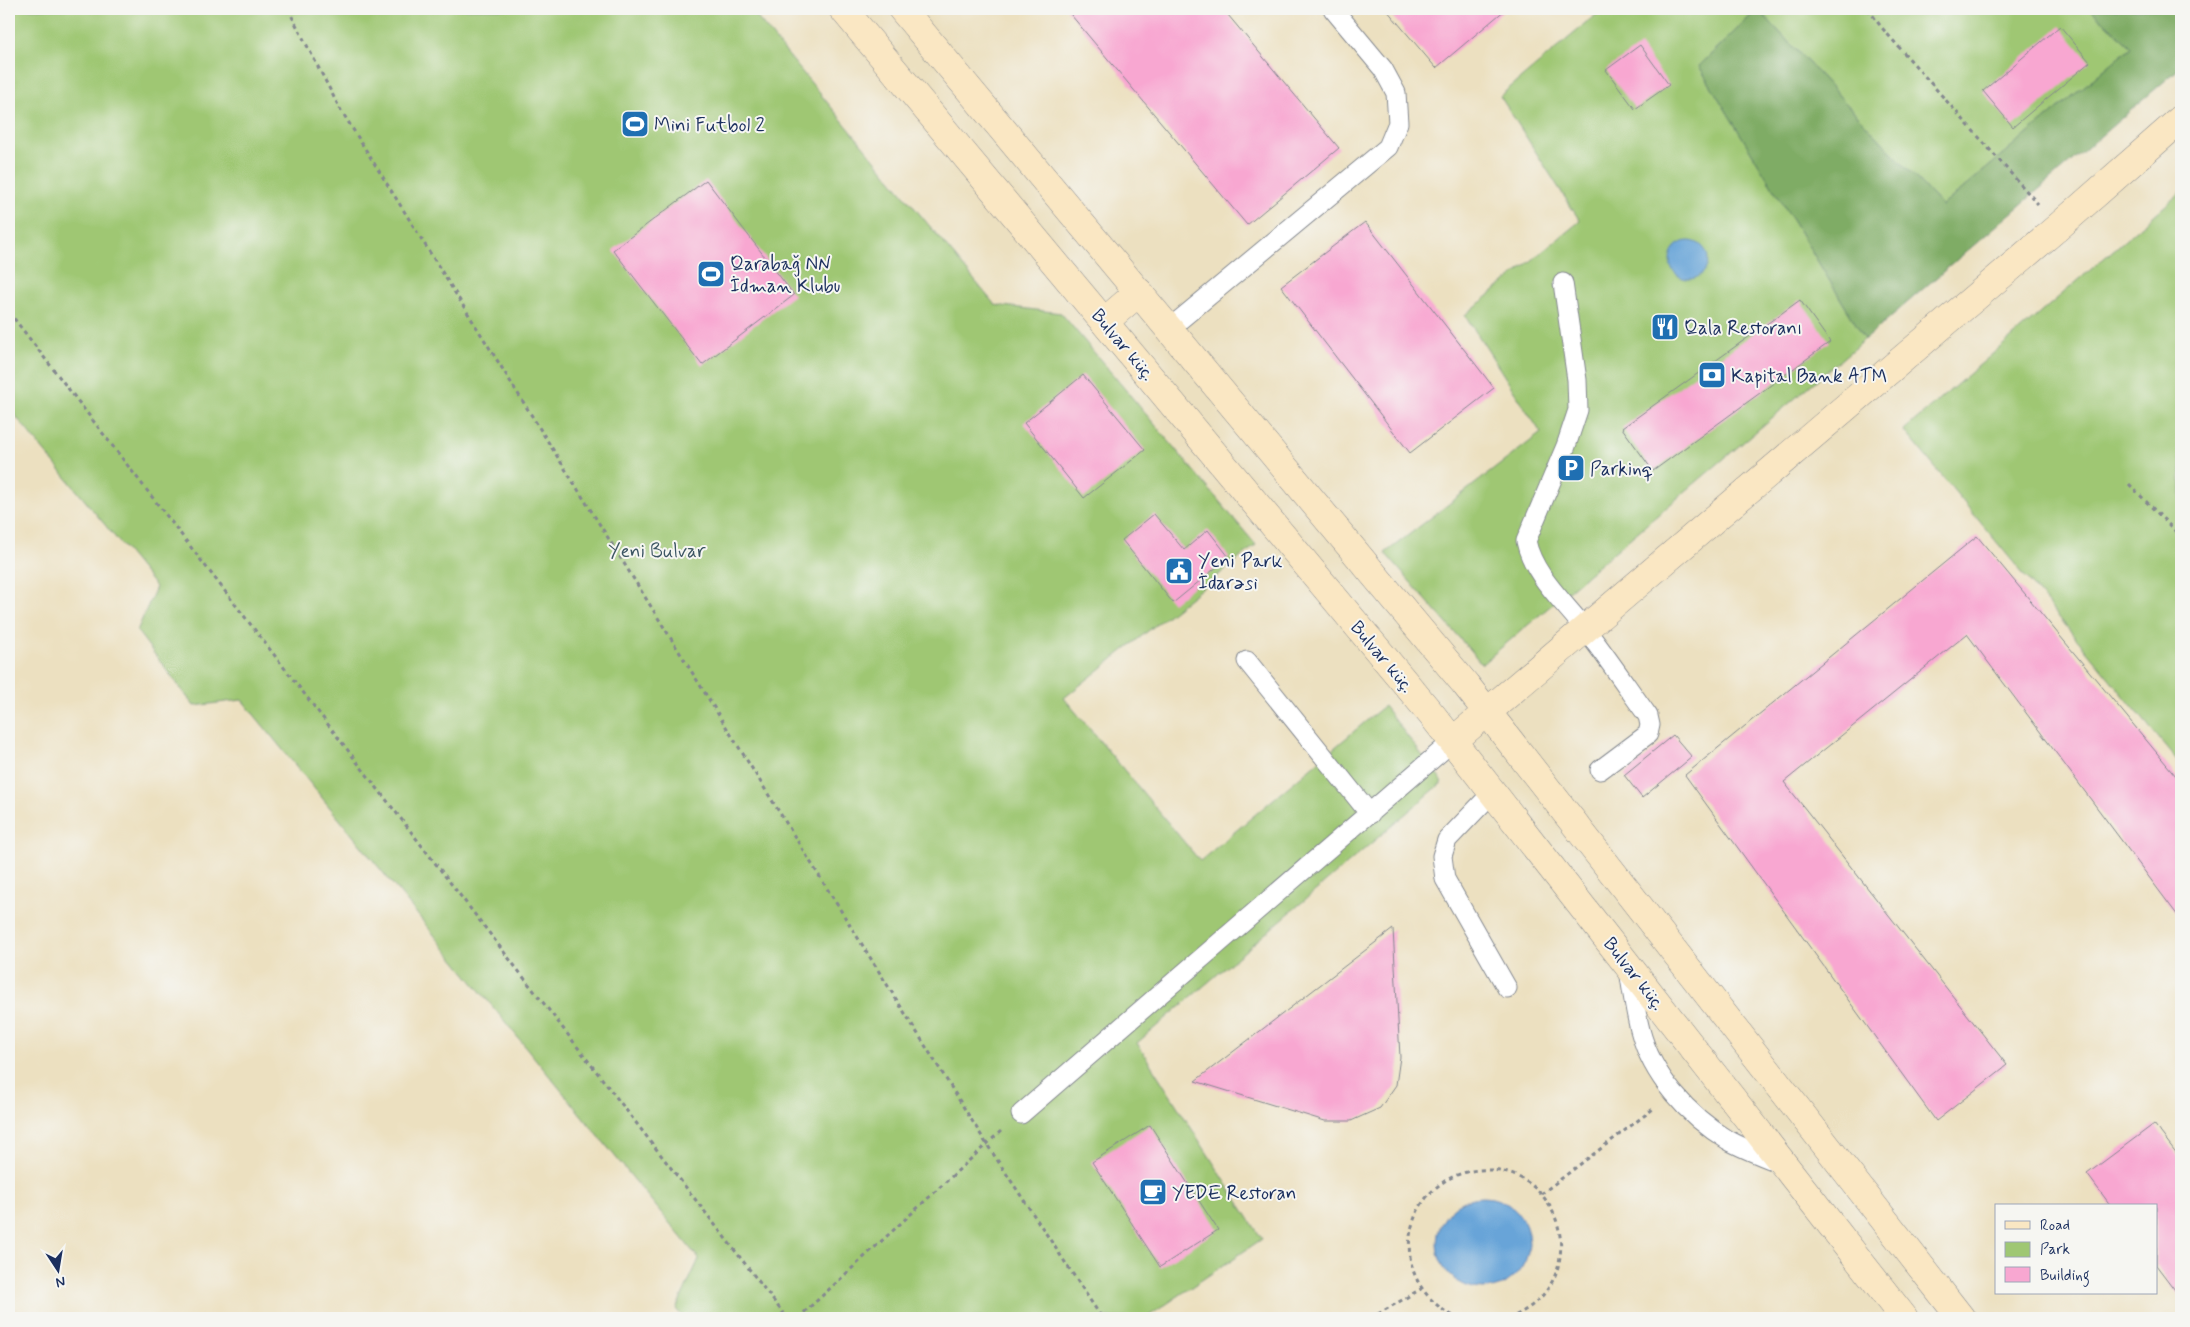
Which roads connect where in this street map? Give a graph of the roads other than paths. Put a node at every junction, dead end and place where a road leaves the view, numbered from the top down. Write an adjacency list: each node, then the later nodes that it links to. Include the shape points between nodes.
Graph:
1 (843, 9): 7 (street, Bulvar küç.)
2 (902, 9): 6 (street)
3 (1333, 9): 8 (lane, via 1382,69 1396,94 1398,123 1388,147)
4 (2181, 119): 9 (street)
5 (1563, 283): 9 (lane, via 1578,410 1526,541 1528,554 1537,570)
6 (1139, 292): 7 (street); 8 (street)
7 (1105, 321): 12 (street, Bulvar küç.)
8 (1170, 328): 11 (street)
9 (1586, 630): 11 (street); 13 (lane, via 1648,716 1650,725 1648,734)
10 (1247, 661): 15 (lane)
11 (1487, 712): 12 (street); 21 (street)
12 (1453, 741): 14 (street, Bulvar küç.); 15 (lane)
13 (1600, 770)
14 (1493, 792): 16 (street, Bulvar küç.); 17 (lane, via 1447,840 1442,856 1445,879)
15 (1370, 814): 18 (lane)
16 (1628, 964): 19 (street, Bulvar küç.); 19 (lane, via 1640,1031 1652,1061 1673,1093 1698,1120 1729,1140)
17 (1507, 988)
18 (1021, 1114)
19 (1785, 1166): 20 (street, Bulvar küç.)
20 (1904, 1318)
21 (1961, 1318)

